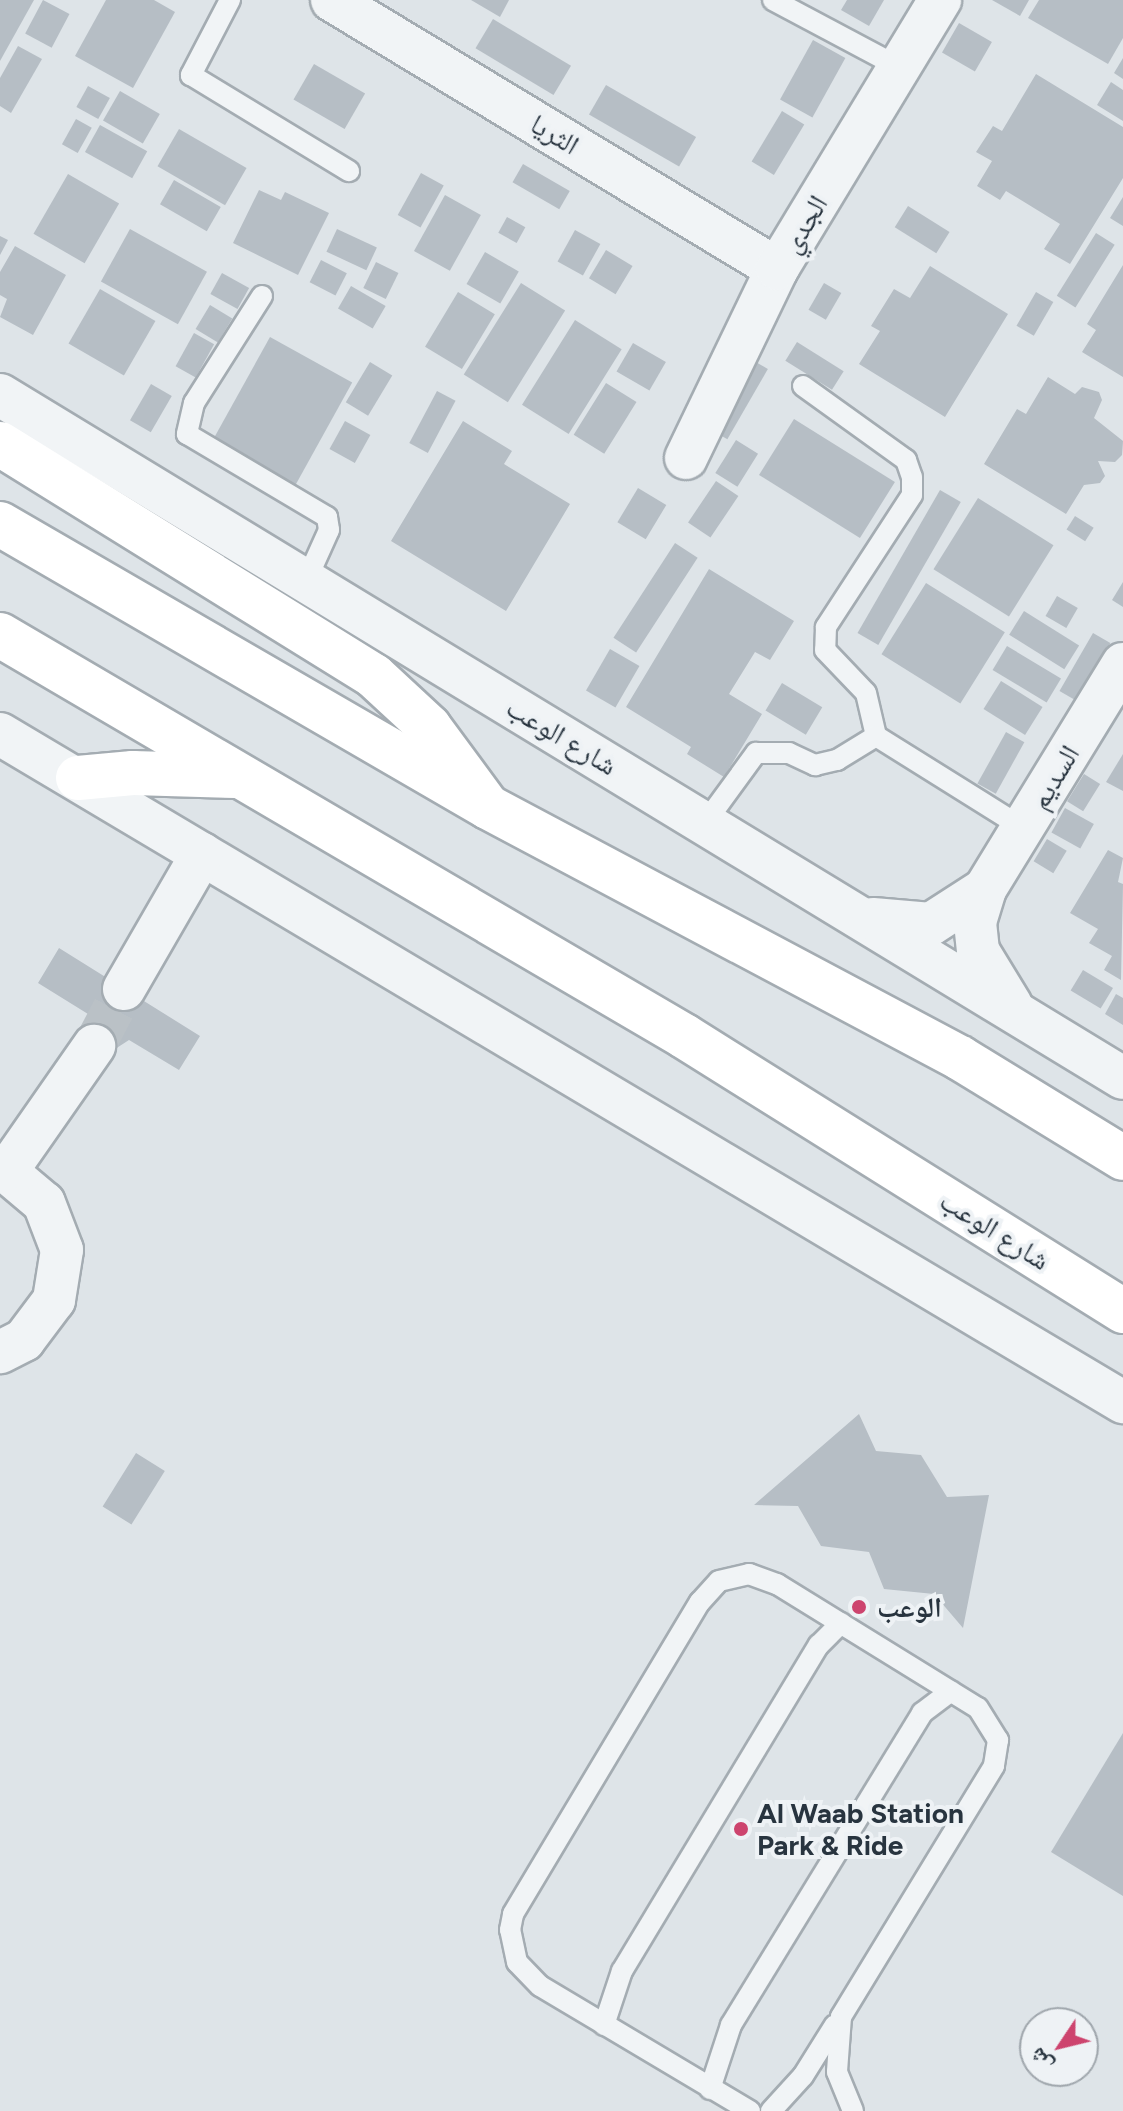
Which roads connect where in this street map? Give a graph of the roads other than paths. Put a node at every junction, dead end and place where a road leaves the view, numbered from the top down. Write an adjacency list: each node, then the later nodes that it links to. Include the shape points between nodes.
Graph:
1 (230, 0): 6 (lane, via 193,64 192,76)
2 (773, 0): 5 (lane)
3 (940, 0): 5 (street, الجدي)
4 (338, 1): 7 (street, الثريا)
5 (899, 67): 7 (street, الجدي)
6 (349, 171)
7 (777, 269): 12 (street, الجدي)
8 (262, 296): 14 (lane, via 194,403 187,434 327,517 329,530)
9 (803, 386): 18 (lane, via 906,460 912,477 912,495 826,627 825,650 866,693)
10 (0, 395): 14 (street, شارع الوعب)
11 (0, 444): 21 (main road, via 374,676 429,727)
12 (686, 458)
13 (0, 524): 21 (main road)
14 (306, 581): 22 (street, شارع الوعب)
15 (0, 635): 19 (main road, شارع الوعب)
16 (1123, 664): 23 (street, السديم)
17 (0, 734): 20 (street)
18 (876, 736): 22 (lane, via 837,760 815,765 789,753 756,753); 23 (lane)
19 (244, 777): 20 (main road, via 147,773); 35 (main road, شارع الوعب, via 684,1036)
20 (78, 778): 24 (street)
21 (488, 807): 30 (main road)
22 (705, 823): 26 (street, شارع الوعب)
23 (1023, 828): 25 (street, السديم)
24 (202, 854): 27 (street); 37 (street)
25 (985, 889): 26 (street, السديم, via 931,924); 28 (street, السديم, via 975,922 978,951)
26 (863, 917): 28 (street, شارع الوعب)
27 (124, 989)
28 (1016, 1013): 31 (street, شارع الوعب)
29 (94, 1046): 34 (street)
30 (960, 1058): 32 (main road); 33 (main road)
31 (1123, 1078)
32 (1123, 1140)
33 (1123, 1158)
34 (4, 1167): 36 (street, via 44,1203 62,1250 54,1300 24,1340)
35 (1123, 1311)
36 (0, 1352)
37 (1123, 1402)
38 (841, 1623): 39 (lane); 41 (lane, via 819,1645 622,1971); 41 (lane, via 764,1578 733,1575 707,1591 521,1900 510,1930 517,1962 540,1986)
39 (951, 1691): 40 (lane, via 988,1717 998,1740 994,1766); 42 (lane, via 922,1713 731,2025)
40 (841, 2017): 44 (lane, via 803,2076); 45 (lane, via 837,2072)
41 (604, 2025): 42 (lane)
42 (710, 2089): 43 (lane)
43 (750, 2111)
44 (771, 2111)
45 (853, 2111)

